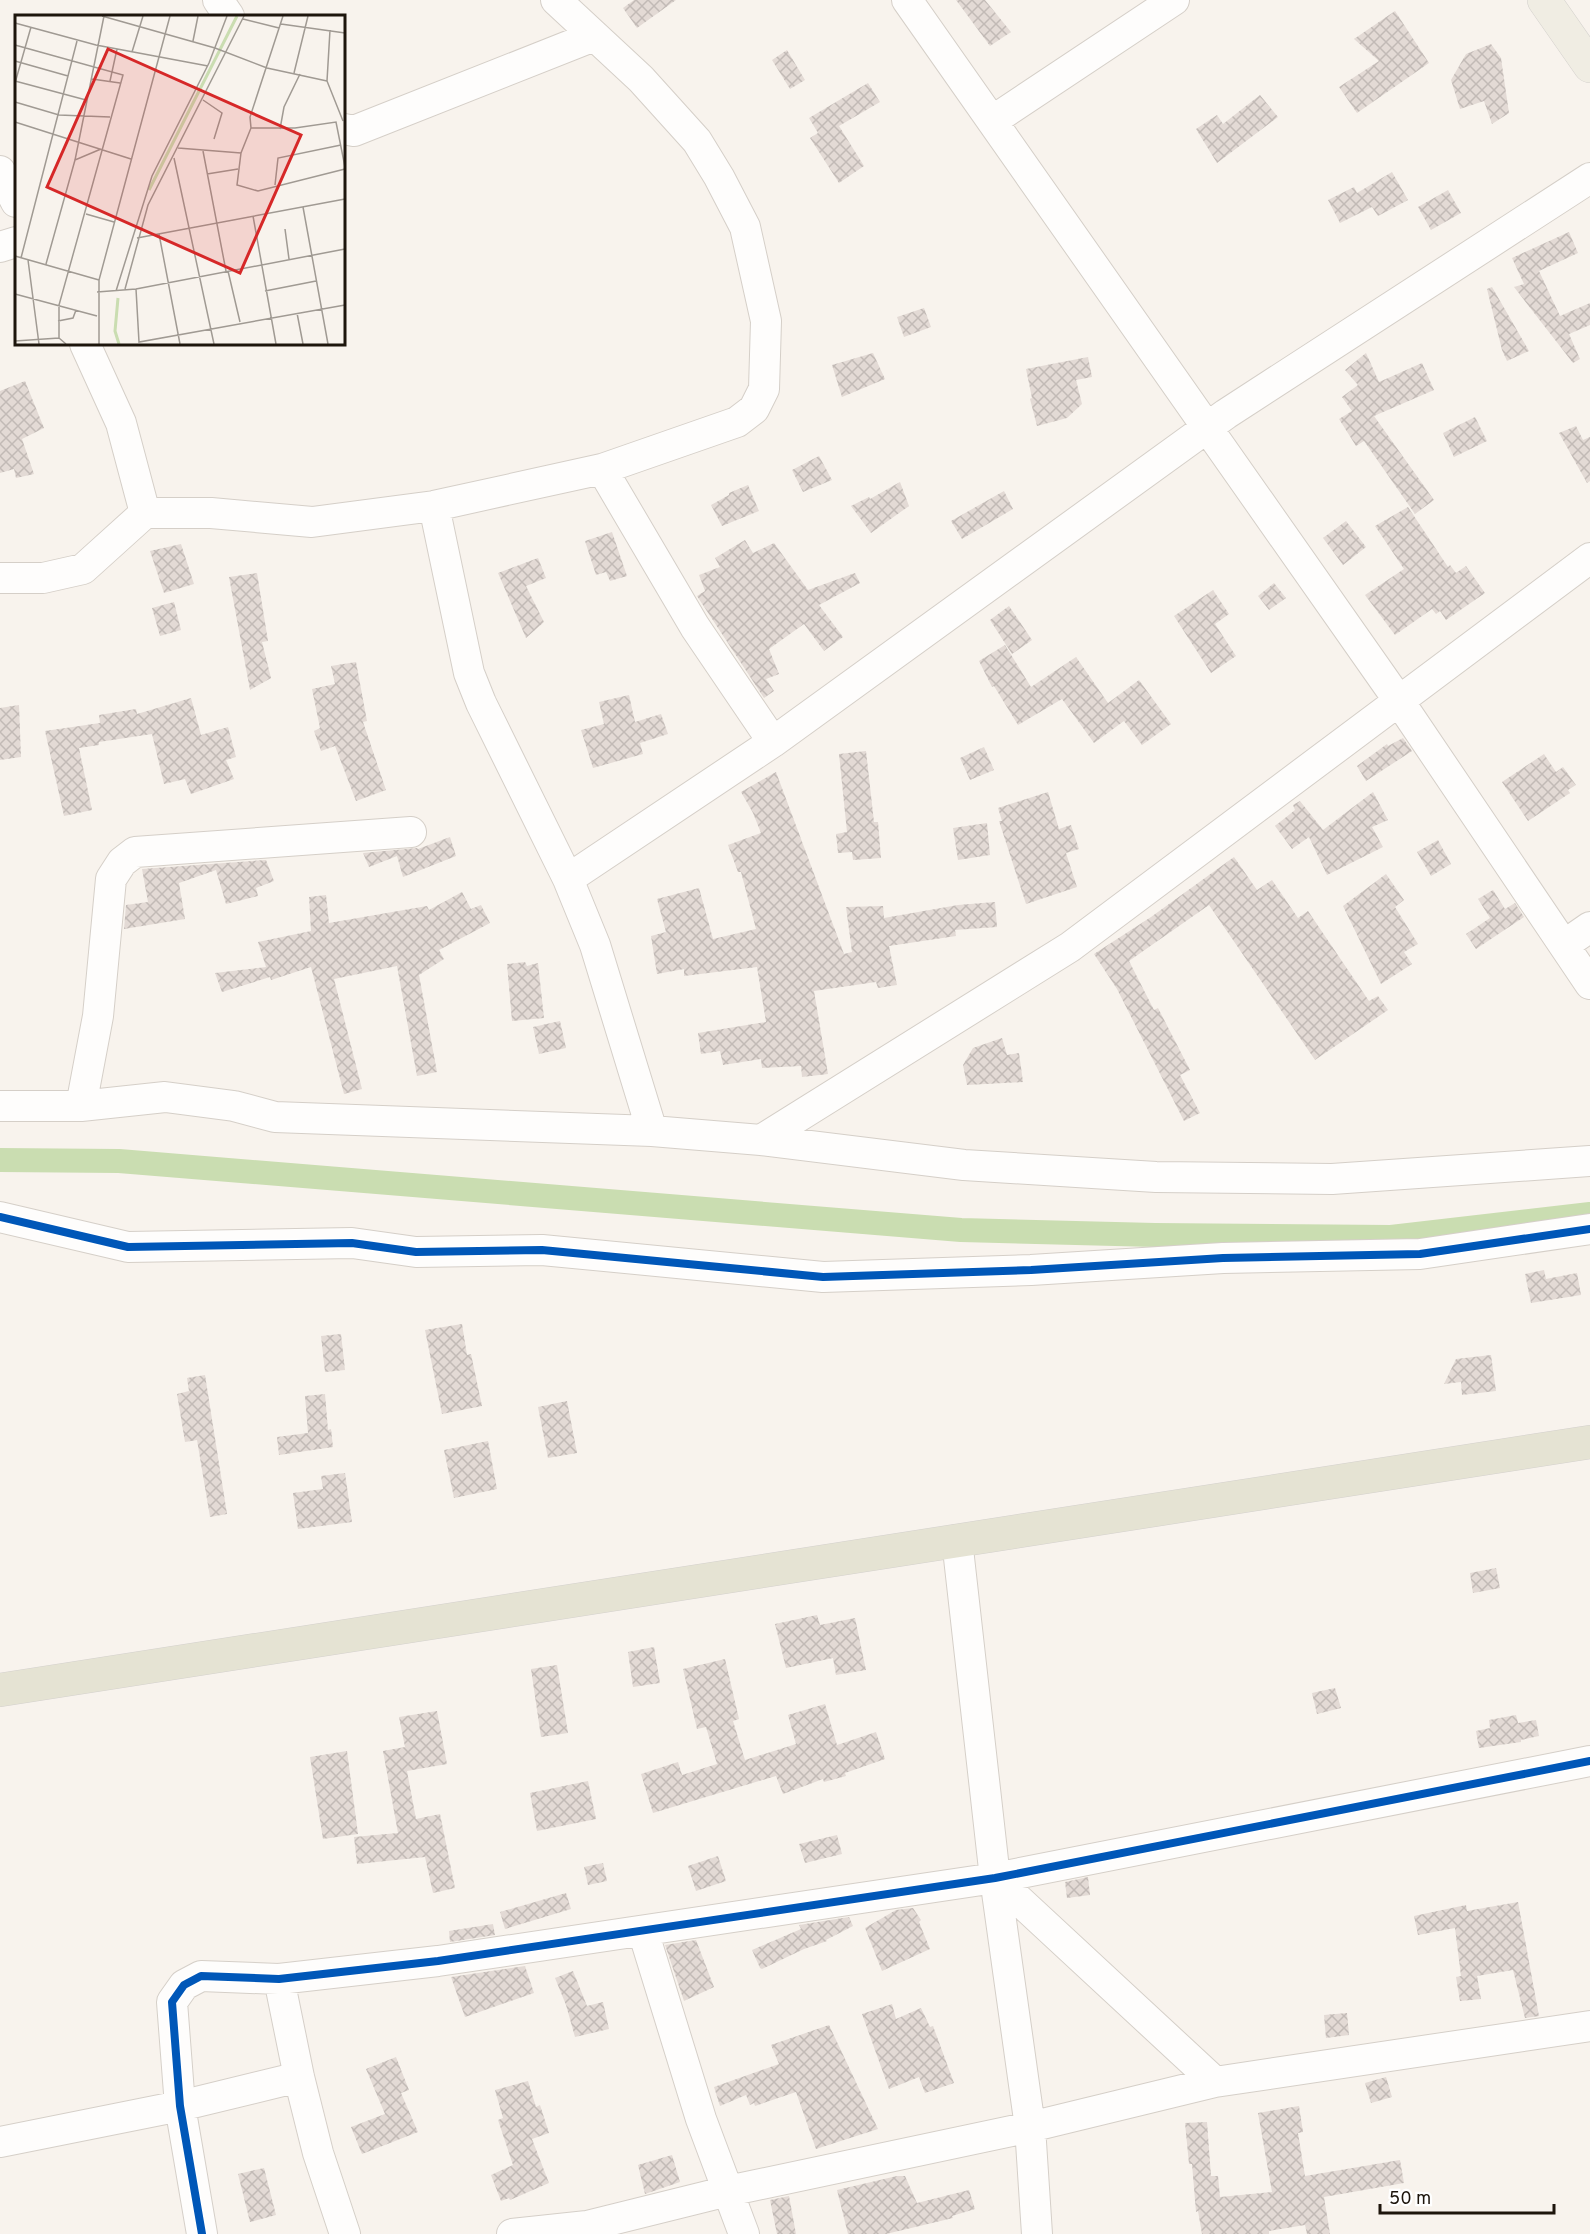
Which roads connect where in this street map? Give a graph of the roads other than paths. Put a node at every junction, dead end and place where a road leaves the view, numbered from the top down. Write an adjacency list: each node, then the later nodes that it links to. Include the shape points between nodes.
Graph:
1 (218, 0): 6 (street)
2 (556, 0): 7 (street)
3 (907, 0): 9 (street)
4 (1174, 0): 9 (street)
5 (1544, 0): 8 (main road)
6 (228, 15)
7 (594, 36): 10 (street, via 354,131); 18 (street, via 641,79 697,141 719,177 746,227 766,321 764,389 754,409 737,422)
8 (1590, 66)
9 (992, 121): 17 (street)
10 (345, 129)
11 (0, 171): 13 (street)
12 (1590, 178): 17 (street)
13 (15, 200)
14 (15, 242): 15 (street)
15 (0, 247)
16 (85, 345): 20 (street, via 121,423)
17 (1207, 428): 23 (street); 24 (street)
18 (602, 469): 19 (street); 24 (street, via 695,627)
19 (434, 506): 20 (street, via 312,522 211,513); 26 (street, via 469,673 480,703)
20 (145, 513): 22 (street, via 83,569 43,578)
21 (1590, 558): 23 (street)
22 (0, 578)
23 (1399, 700): 28 (street); 33 (street, via 1070,947)
24 (773, 742): 26 (street)
25 (411, 832): 31 (street, via 135,852 122,862 111,879 98,1016)
26 (568, 879): 32 (street, via 595,945)
27 (1590, 927): 28 (street)
28 (1564, 945): 29 (street)
29 (1590, 984)
30 (0, 1106): 31 (street)
31 (81, 1106): 32 (street, via 165,1097 234,1106 275,1117)
32 (652, 1131): 33 (street)
33 (761, 1140): 34 (street, via 964,1165 1156,1177 1332,1179)
34 (1590, 1161)
35 (0, 1217): 36 (street, via 128,1247 352,1243 416,1251 542,1250 823,1277 1223,1258 1420,1254)
36 (1590, 1229)
37 (1590, 1442): 38 (highway)
38 (957, 1540): 39 (highway); 41 (street)
39 (0, 1690)
40 (1590, 1761): 41 (street)
41 (995, 1878): 42 (street); 46 (street); 48 (street)
42 (643, 1931): 43 (street); 50 (street, via 701,2119)
43 (279, 1979): 45 (street); 47 (street, via 201,1976 184,1985 172,2002)
44 (1590, 2026): 46 (street)
45 (299, 2077): 47 (street); 53 (street, via 318,2153)
46 (1215, 2082): 48 (street)
47 (180, 2106): 49 (street); 52 (street)
48 (1030, 2127): 50 (street); 56 (street)
49 (0, 2142)
50 (728, 2191): 51 (street); 55 (street)
51 (588, 2230): 54 (street)
52 (202, 2234)
53 (345, 2234)
54 (512, 2234)
55 (744, 2234)
56 (1037, 2234)

